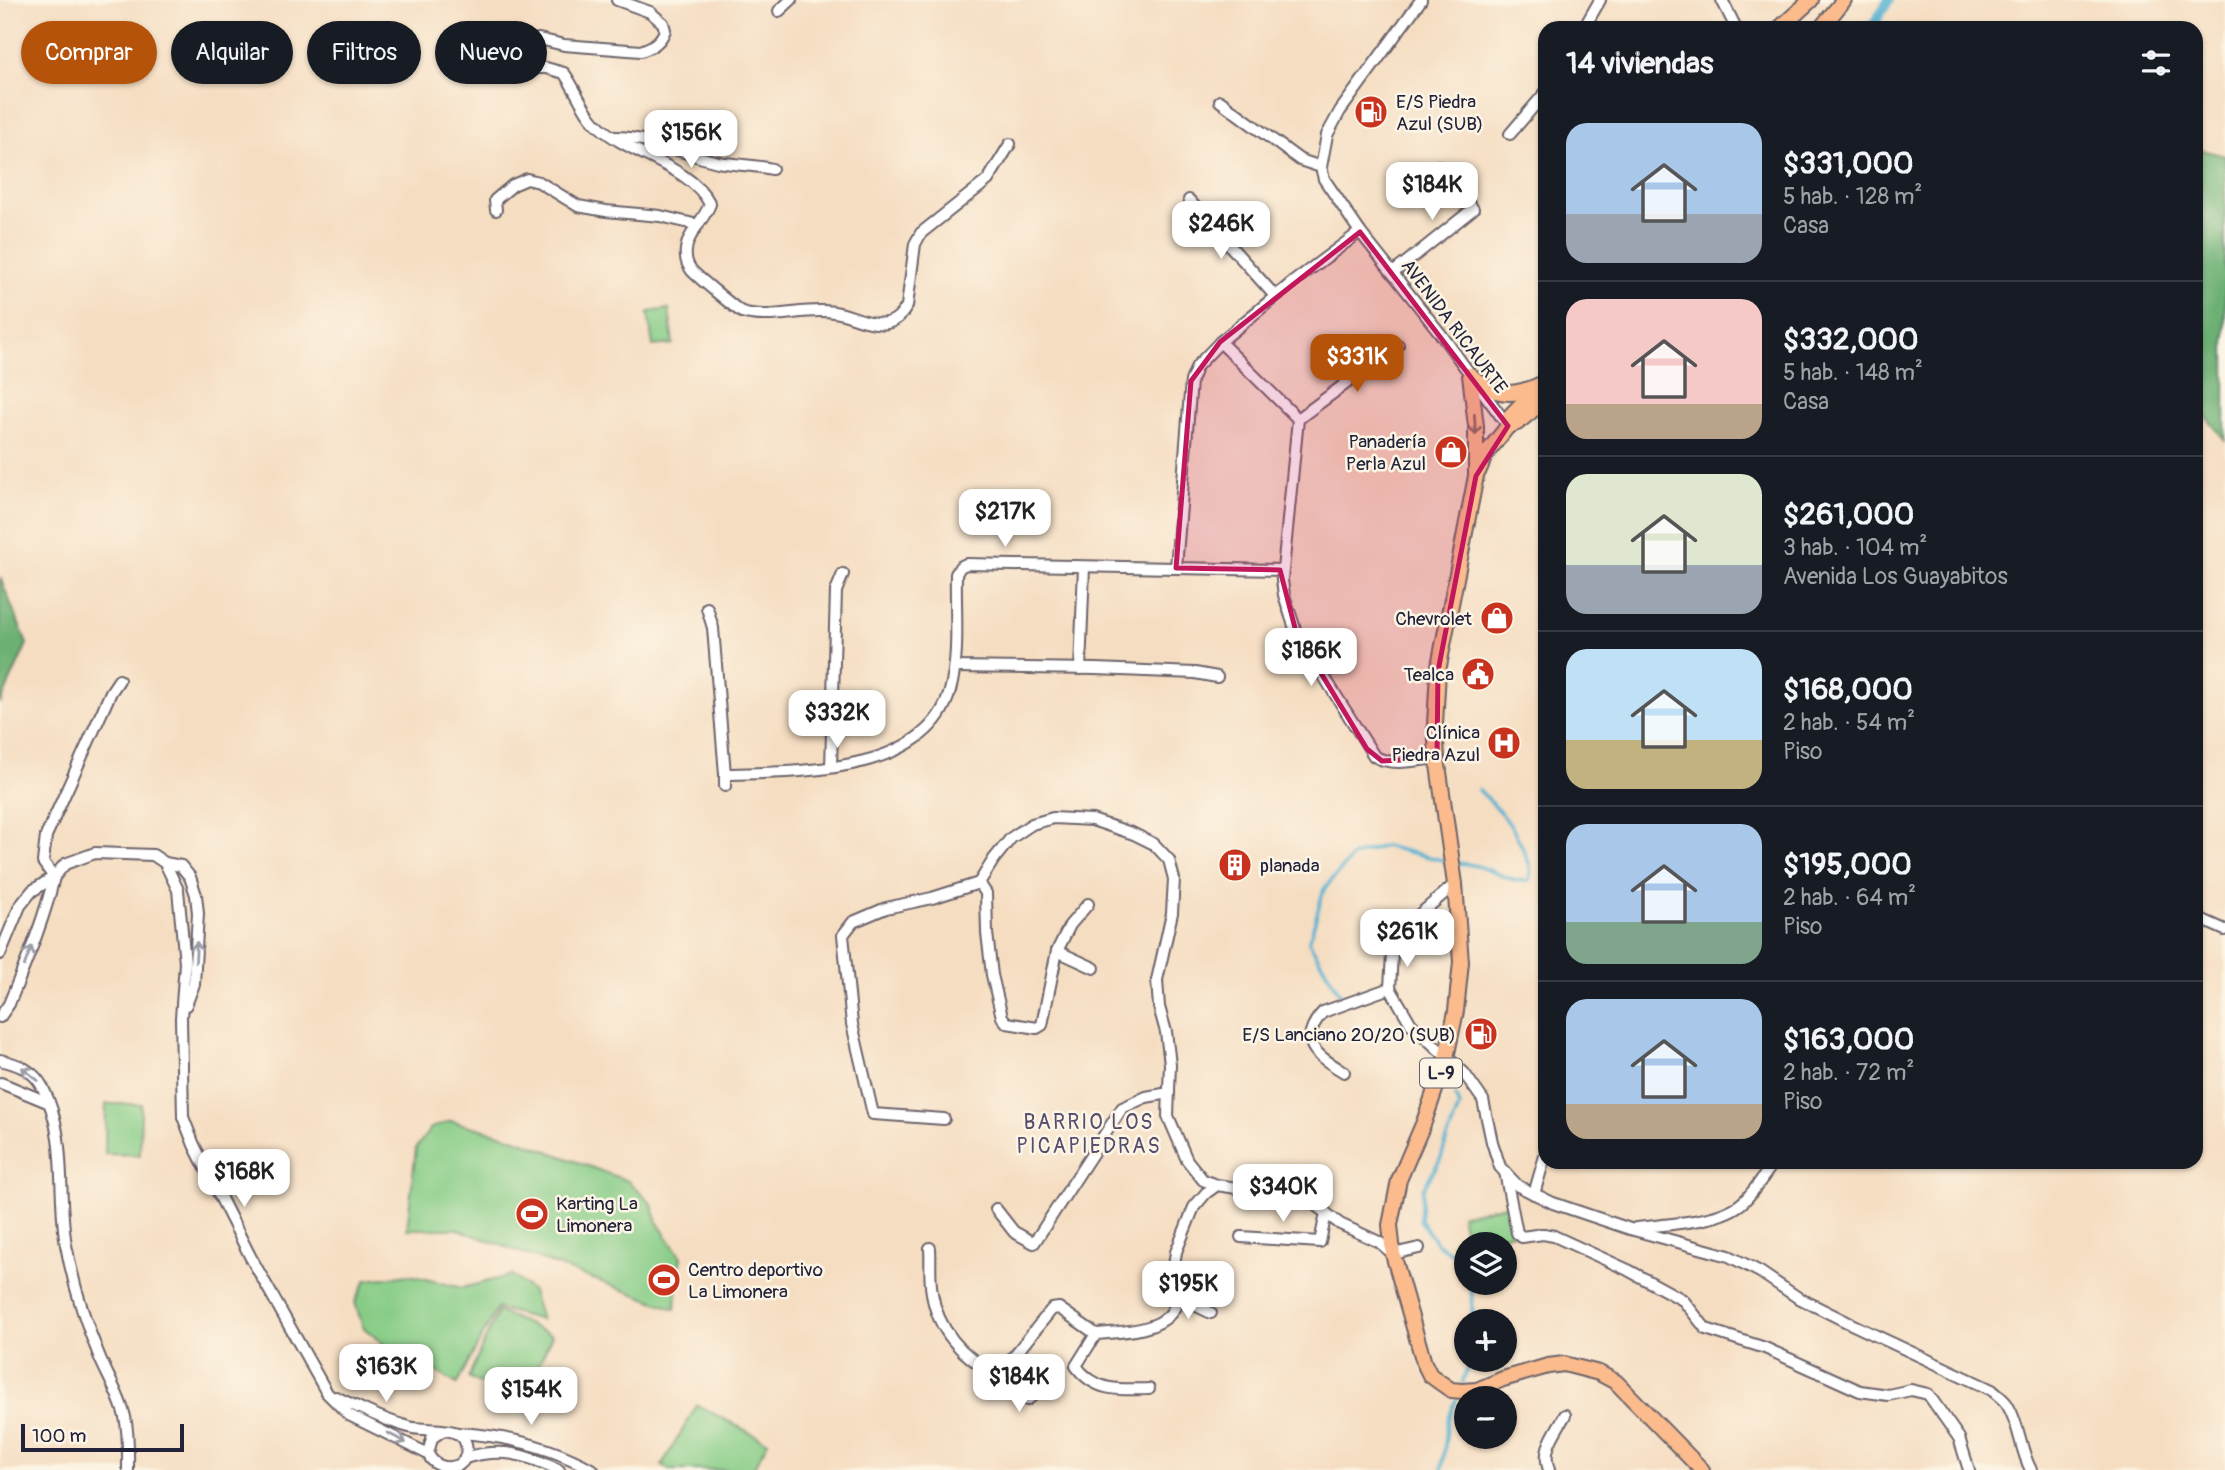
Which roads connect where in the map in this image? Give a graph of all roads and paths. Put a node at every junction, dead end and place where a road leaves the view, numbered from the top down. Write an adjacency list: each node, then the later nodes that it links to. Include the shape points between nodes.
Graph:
1 (617, 0): 19 (street, via 658,18 665,30 663,37 641,51 539,39 524,44 521,56 527,68 564,72 599,127)
2 (791, 0): 9 (street)
3 (1421, 0): 22 (street, via 1340,110 1326,135)
4 (1600, 0): 10 (street)
5 (1722, 0): 11 (street)
6 (1844, 0): 14 (main road)
7 (1850, 0): 15 (main road)
8 (1808, 4): 12 (main road); 13 (main road)
9 (779, 11)
10 (1588, 21)
11 (1732, 21)
12 (1788, 21)
13 (1795, 21)
14 (1827, 21)
15 (1834, 21)
16 (1220, 101): 22 (street, via 1300,160)
17 (1538, 101): 18 (street)
18 (1510, 134)
19 (615, 137): 23 (street, via 638,138 719,162); 26 (street, via 705,194 710,204)
20 (1010, 144): 26 (street, via 988,180 921,233 915,244 907,306 886,323 833,312 742,312 690,269 686,249)
21 (1438, 166): 28 (street, via 1473,209)
22 (1321, 167): 27 (street, AVENIDA RICAURTE, via 1324,179)
23 (772, 169)
24 (1189, 201): 29 (street)
25 (496, 210): 26 (street, via 495,200 527,179 578,206)
26 (698, 225)
27 (1360, 232): 28 (street, AVENIDA RICAURTE); 29 (street)
28 (1394, 273): 32 (street, AVENIDA RICAURTE)
29 (1275, 296): 30 (street)
30 (1220, 342): 36 (street); 40 (street, via 1197,366 1189,392)
31 (1398, 345): 36 (street)
32 (1470, 375): 33 (main road, via 1503,393); 37 (street, AVENIDA RICAURTE); 38 (main road, L-9, one-way to 38)
33 (1538, 384)
34 (1538, 387): 37 (main road, L-9, via 1508,418)
35 (1538, 406): 37 (main road, L-9)
36 (1298, 419): 41 (street)
37 (1508, 426): 38 (main road, L-9)
38 (1476, 476): 48 (main road, L-9, via 1438,671)
39 (1084, 567): 40 (street); 44 (street, via 960,567 956,574); 45 (street)
40 (1176, 568): 41 (street)
41 (1282, 570): 48 (street, via 1284,596 1296,632 1367,749 1382,761)
42 (843, 574): 49 (street, via 836,591)
43 (707, 608): 50 (street, via 713,628)
44 (954, 667): 45 (street); 49 (street, via 944,708 920,736 871,759)
45 (1080, 669): 46 (street)
46 (1217, 677)
47 (119, 680): 53 (street, via 46,836 43,862)
48 (1437, 758): 55 (main road, L-9)
49 (831, 767): 50 (street)
50 (726, 774): 51 (street)
51 (725, 786)
52 (165, 863): 53 (street, via 153,855 95,853 65,864); 64 (street, via 178,890 185,963); 64 (street, one-way to 52, via 194,984 198,913 190,877 181,866)
53 (54, 877): 60 (street, via 32,891 20,906); 63 (street, one-way to 53, via 45,916)
54 (979, 883): 59 (street, via 986,893 992,975 1007,1023 1042,1026); 69 (street, via 1011,838 1031,824 1053,818 1092,820 1134,834 1154,844 1169,860 1174,879 1172,913 1157,981 1170,1064); 71 (street, via 886,908 853,922 843,935 852,1024 873,1114)
55 (1455, 884): 62 (street, via 1405,928 1392,954); 65 (main road, L-9, via 1461,962)
56 (1088, 904): 59 (street)
57 (2203, 920): 58 (street)
58 (2225, 930)
59 (1057, 951): 61 (street)
60 (0, 954)
61 (1094, 968)
62 (1390, 988): 65 (street, via 1411,1024); 67 (street, via 1323,1012 1316,1020 1311,1047)
63 (0, 1017)
64 (181, 1018): 90 (street, via 183,1117 189,1133 250,1256)
65 (1446, 1058): 74 (street, via 1464,1073 1483,1100 1492,1142); 83 (main road, L-9, via 1394,1196)
66 (0, 1061): 68 (street, via 5,1070); 70 (street, one-way to 66, via 36,1077 16,1064)
67 (1344, 1072)
68 (1, 1083): 70 (street)
69 (1169, 1093): 75 (street, via 1168,1116 1186,1160 1203,1180); 77 (street, via 1122,1108 1034,1243 1014,1232)
70 (47, 1102): 96 (street, via 56,1120 71,1269 87,1325 126,1419)
71 (944, 1119)
72 (1541, 1169): 76 (street)
73 (1769, 1169): 79 (street, via 1743,1203 1722,1214)
74 (1505, 1172): 76 (street); 101 (street, via 1517,1233 1522,1237 1554,1236 1683,1300 1706,1329 1765,1348 1860,1391 1928,1394 1959,1438)
75 (1217, 1185): 78 (street, via 1280,1195 1314,1204); 84 (street, via 1194,1207 1176,1252)
76 (1534, 1194): 79 (street)
77 (996, 1209)
78 (1326, 1213): 80 (street, via 1320,1242); 83 (street)
79 (1630, 1229): 102 (street, via 1729,1256 1797,1297 1992,1390 2008,1404)
80 (1241, 1237)
81 (930, 1248): 87 (street, via 932,1294 947,1334)
82 (1419, 1248): 83 (street)
83 (1393, 1254): 100 (main road, L-9, via 1424,1363 1430,1375 1451,1390 1477,1390 1548,1366 1581,1367 1616,1382)
84 (1180, 1298): 85 (street); 86 (street, via 1159,1323)
85 (1211, 1313)
86 (1096, 1334): 87 (street, via 1059,1308 1052,1309); 89 (street, via 1076,1366 1083,1375 1100,1387)
87 (995, 1373): 88 (street, via 1007,1388 1027,1400)
88 (1050, 1382)
89 (1149, 1389)
90 (327, 1393): 92 (street, via 386,1421); 94 (street, one-way to 94, via 349,1415)
91 (1565, 1415): 99 (street, via 1549,1441 1545,1457)
92 (442, 1431): 93 (street); 94 (street, via 432,1437)
93 (456, 1433): 95 (street, via 465,1441); 98 (street, via 513,1438)
94 (430, 1462): 95 (street, via 448,1469)
95 (460, 1464): 97 (street, via 481,1453 505,1452)
96 (128, 1470)
97 (559, 1470)
98 (593, 1470)
99 (1549, 1470)
100 (1702, 1470)
101 (1969, 1470)
102 (2031, 1470)

